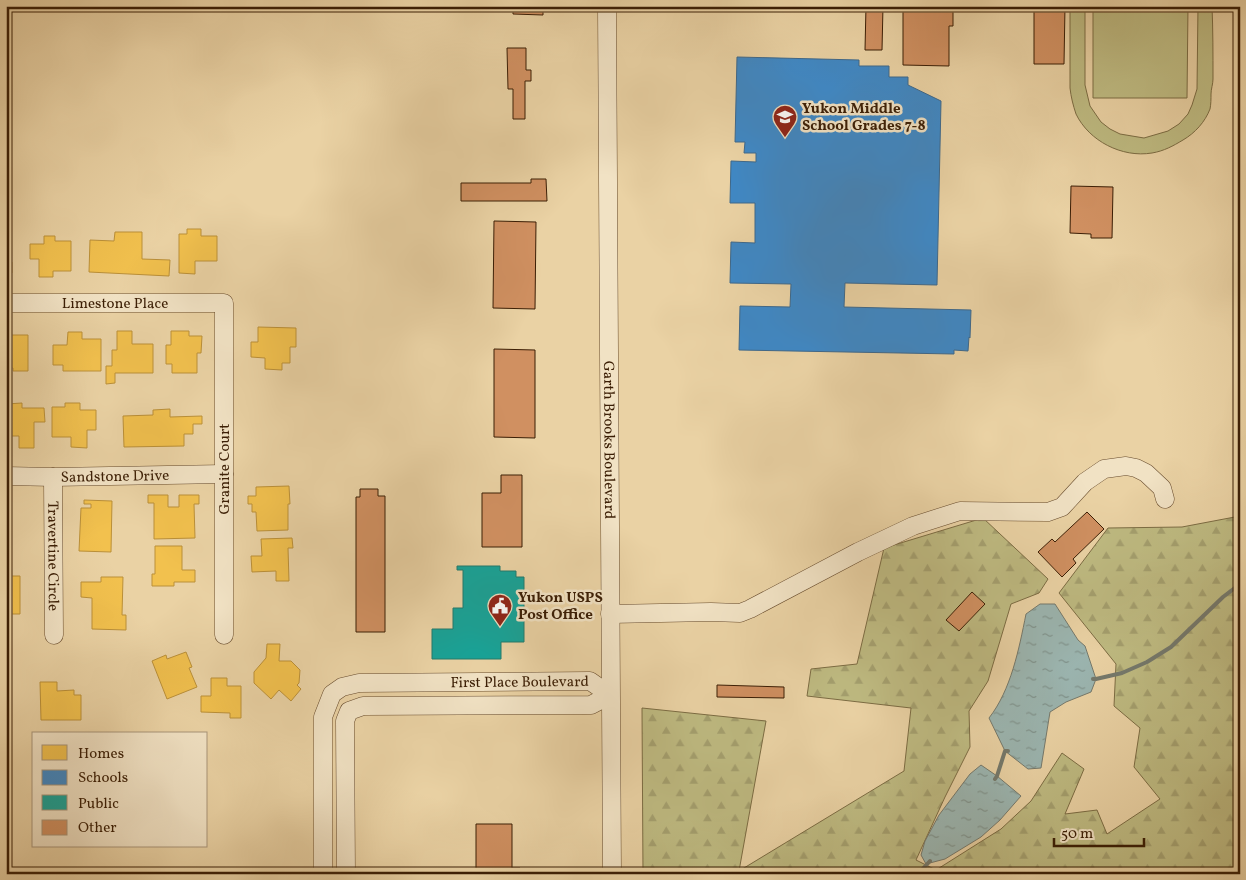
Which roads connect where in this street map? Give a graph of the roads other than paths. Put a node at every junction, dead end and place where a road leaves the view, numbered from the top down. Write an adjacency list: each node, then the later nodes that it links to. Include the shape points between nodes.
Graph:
1 (607, 6): 8 (street, Garth Brooks Boulevard)
2 (6, 303): 3 (street, Limestone Place)
3 (224, 303): 4 (street, Granite Court)
4 (224, 474): 6 (street, Sandstone Drive); 10 (street, Granite Court)
5 (6, 476): 6 (street, Sandstone Drive)
6 (53, 477): 9 (street, Travertine Circle)
7 (1166, 499): 8 (street, via 1162,488 1136,468 1104,468 1062,507 1048,512 960,512 913,526 740,613)
8 (610, 614): 13 (street, Garth Brooks Boulevard)
9 (54, 635)
10 (224, 635)
11 (544, 682): 12 (street, First Place Boulevard); 13 (street, First Place Boulevard, via 590,682); 15 (street)
12 (414, 683): 14 (street); 16 (street, First Place Boulevard, via 359,683 342,687 332,694 323,717)
13 (610, 695): 15 (street, First Place Boulevard, via 591,704); 18 (street, Garth Brooks Boulevard)
14 (414, 705): 15 (street, First Place Boulevard); 17 (street, First Place Boulevard, via 363,706 349,711 345,721)
15 (543, 705)
16 (323, 874)
17 (346, 874)
18 (612, 874)

